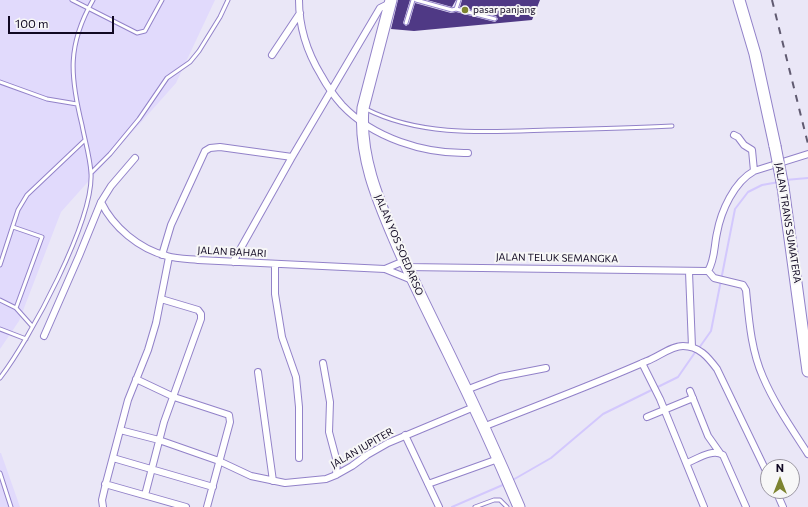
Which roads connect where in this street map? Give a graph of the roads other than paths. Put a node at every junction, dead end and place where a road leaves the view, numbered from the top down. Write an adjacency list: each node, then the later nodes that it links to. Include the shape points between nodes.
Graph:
1 (72, 0): 11 (lane)
2 (93, 0): 11 (lane)
3 (162, 0): 11 (lane, via 143,33 132,31)
4 (228, 0): 30 (lane, via 199,51 190,62 174,72 139,119)
5 (299, 0): 13 (street)
6 (413, 0): 15 (lane)
7 (416, 0): 12 (lane)
8 (459, 0): 12 (lane)
9 (739, 0): 54 (highway, JALAN TRANS SUMATERA, bridge, via 755,54 783,186)
10 (390, 3): 18 (street, via 380,8); 20 (highway, JALAN YOS SOEDARSO)
11 (88, 8): 19 (lane, via 76,38 72,64)
12 (456, 9): 14 (lane)
13 (300, 13): 16 (street); 18 (street, via 306,46)
14 (495, 19)
15 (406, 23)
16 (272, 54)
17 (0, 82): 19 (lane, via 48,99)
18 (331, 92): 21 (street, via 343,107); 27 (street)
19 (77, 104): 24 (lane)
20 (363, 108): 21 (highway, JALAN YOS SOEDARSO); 22 (lane, via 384,118 409,125 447,130 495,132)
21 (362, 122): 25 (street, via 415,147); 37 (highway, JALAN YOS SOEDARSO, via 368,169 382,211)
22 (672, 126)
23 (734, 136): 29 (street, via 752,150)
24 (85, 140): 30 (lane); 32 (lane, via 27,195)
25 (468, 153)
26 (808, 154): 29 (street)
27 (292, 157): 33 (street, via 220,147 205,151 171,225); 35 (street)
28 (135, 158): 31 (street)
29 (754, 171): 40 (street, via 742,180 725,208)
30 (91, 173): 46 (lane, via 88,204 81,223)
31 (100, 202): 33 (street, JALAN BAHARI, via 114,222 131,239); 48 (street)
32 (12, 227): 38 (lane); 45 (lane, via 42,237)
33 (162, 255): 34 (street, JALAN BAHARI)
34 (169, 257): 35 (street, JALAN BAHARI); 43 (street)
35 (233, 262): 36 (street, JALAN BAHARI)
36 (275, 264): 39 (street, JALAN BAHARI); 72 (street, via 275,294 282,337 296,377)
37 (405, 264): 39 (street, JALAN BAHARI); 41 (street, JALAN TELUK SEMANGKA); 42 (highway, JALAN YOS SOEDARSO)
38 (0, 265)
39 (385, 269): 42 (street, JALAN BAHARI)
40 (708, 271): 41 (street, JALAN TELUK SEMANGKA); 70 (street, via 714,278 743,285 746,290 751,334 763,376)
41 (689, 272): 50 (street)
42 (412, 280): 58 (highway, JALAN YOS SOEDARSO)
43 (161, 299): 57 (street, via 148,350); 60 (street, via 198,310 201,314)
44 (0, 300): 45 (lane)
45 (16, 308): 46 (lane)
46 (32, 326): 49 (lane)
47 (0, 329): 49 (lane)
48 (44, 336)
49 (26, 339): 56 (lane)
50 (692, 347): 52 (street, via 676,347); 74 (street, via 708,357 717,369)
51 (323, 363): 79 (street, via 330,402 329,432 337,462)
52 (642, 363): 63 (street); 65 (street)
53 (546, 368): 58 (street, via 500,377)
54 (808, 371)
55 (258, 372): 80 (street)
56 (0, 378)
57 (136, 379): 60 (street); 66 (street)
58 (466, 390): 62 (highway, JALAN YOS SOEDARSO)
59 (690, 391): 61 (street)
60 (174, 397): 68 (street); 75 (street, via 229,415 230,422)
61 (693, 398): 63 (street); 69 (street, via 708,436)
62 (474, 407): 65 (highway, JALAN YOS SOEDARSO); 67 (street, JALAN JUPITER)
63 (665, 410): 64 (street); 76 (street)
64 (647, 417)
65 (483, 427): 73 (highway, JALAN YOS SOEDARSO)
66 (120, 430): 68 (street, JALAN JUPITER); 71 (street)
67 (405, 435): 79 (street, JALAN JUPITER, via 367,454); 82 (street)
68 (159, 440): 75 (street, JALAN JUPITER); 77 (street)
69 (720, 453): 76 (street, via 713,453); 94 (street)
70 (808, 454)
71 (113, 458): 77 (street); 81 (street)
72 (299, 458)
73 (498, 459): 82 (street); 92 (highway, JALAN YOS SOEDARSO)
74 (760, 459)
75 (219, 461): 80 (street, JALAN JUPITER, via 251,476); 83 (street)
76 (687, 463): 93 (street)
77 (151, 468): 83 (street); 84 (street)
78 (0, 473): 86 (lane)
79 (336, 475): 80 (street, JALAN JUPITER, via 301,482)
80 (273, 481)
81 (105, 484): 84 (street); 87 (street, via 102,500)
82 (428, 484): 85 (street)
83 (213, 487): 89 (street)
84 (145, 495): 88 (street)
85 (438, 505)
86 (12, 507)
87 (104, 507)
88 (186, 507)
89 (207, 507)
90 (475, 507): 91 (lane, via 500,500)
91 (507, 507)
92 (519, 507)
93 (704, 507)
94 (746, 507)

